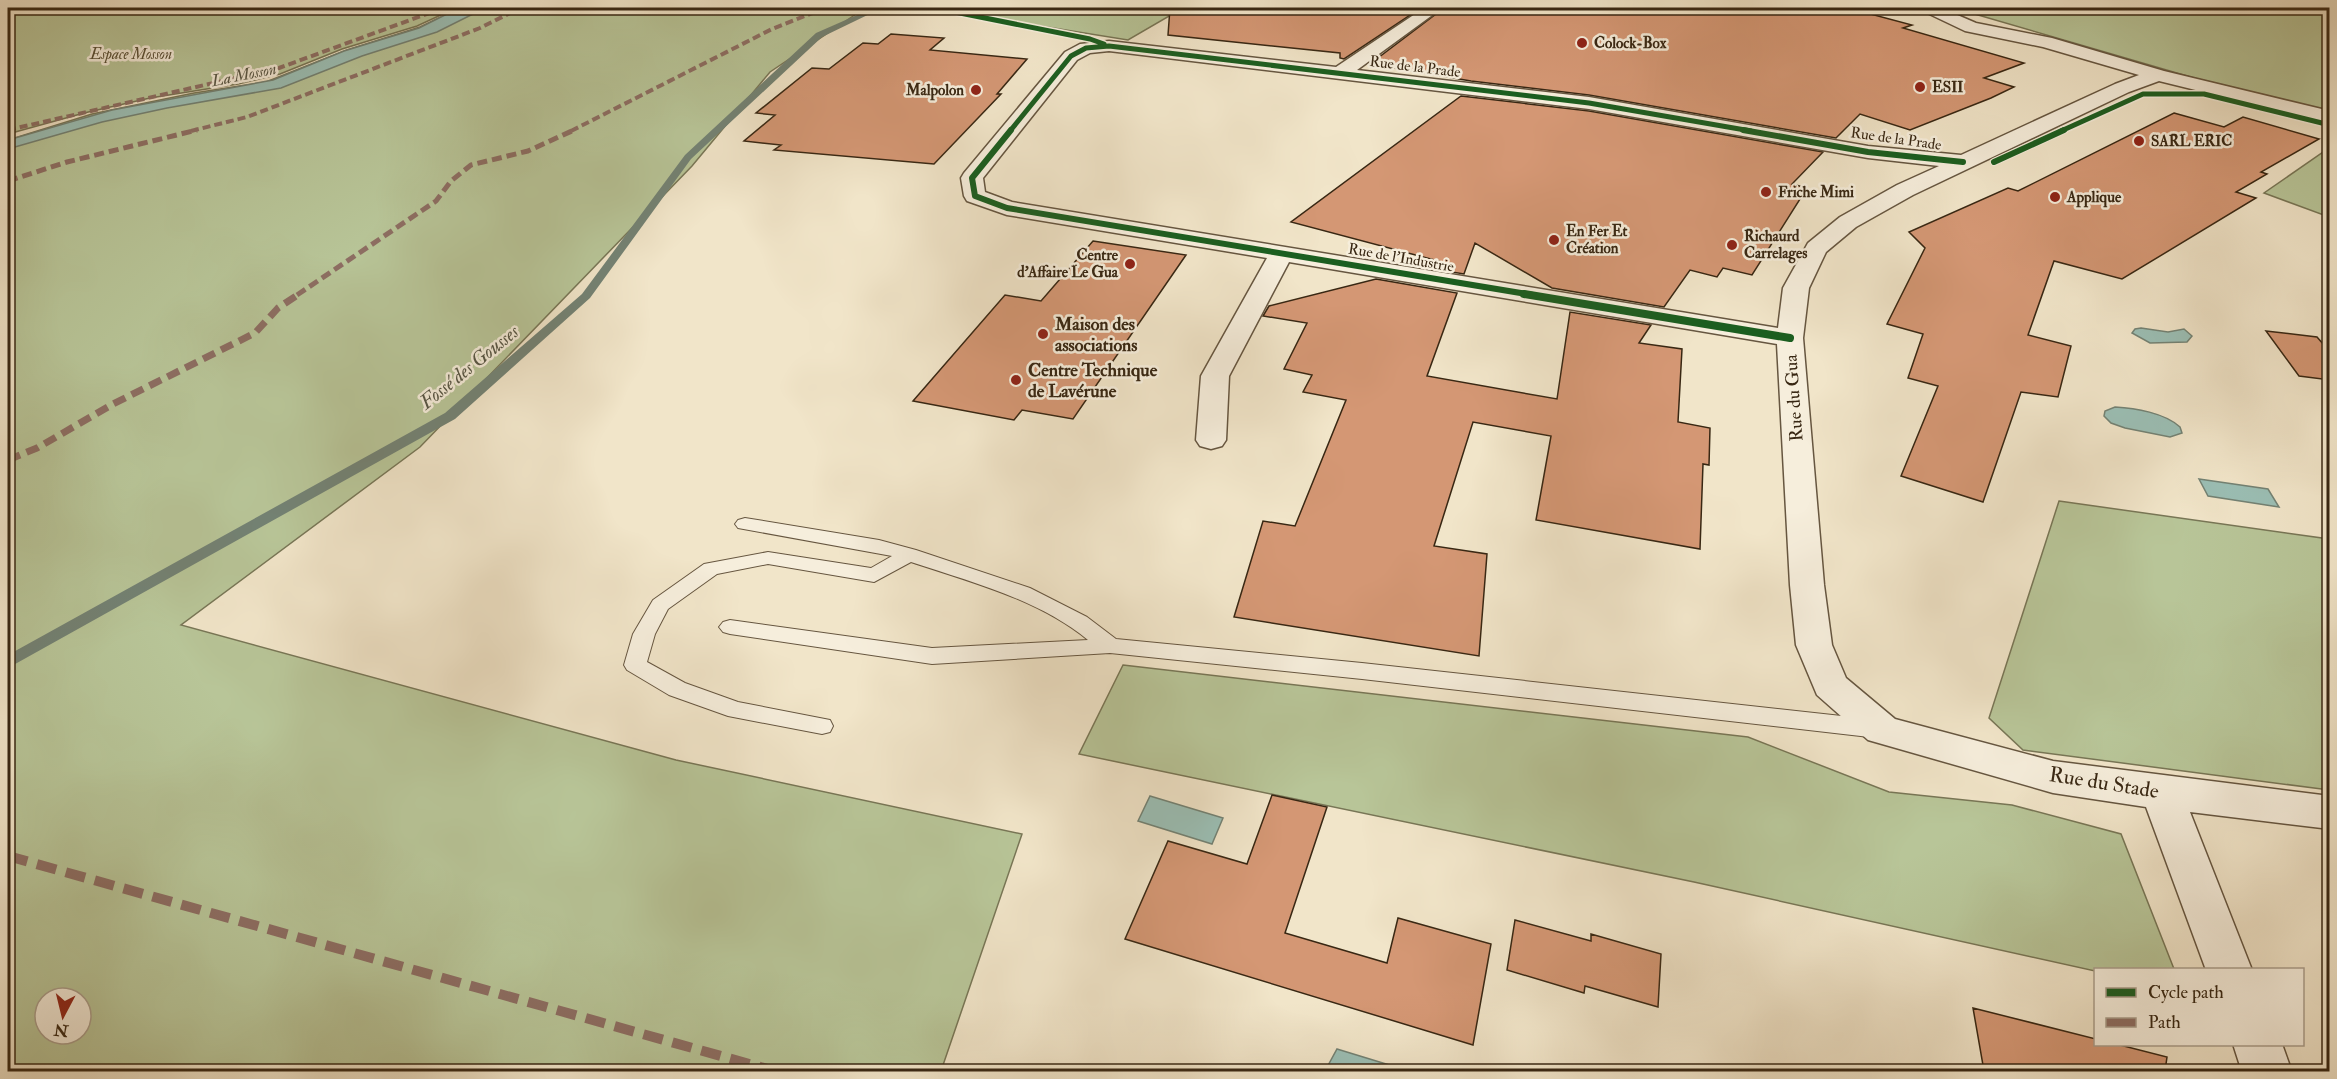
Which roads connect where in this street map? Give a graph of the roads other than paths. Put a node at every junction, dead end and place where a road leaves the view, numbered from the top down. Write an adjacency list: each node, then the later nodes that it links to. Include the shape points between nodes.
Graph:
1 (1434, 8): 3 (street)
2 (1929, 8): 4 (street, via 1971,27 2046,42)
3 (1340, 74): 6 (street, Rue de la Prade, via 1589,103); 9 (street, Rue de la Prade, via 1109,46 1086,48 1071,56 972,178 975,196)
4 (2158, 75): 5 (street); 7 (street, Rue du Gua)
5 (2330, 117)
6 (1868, 152): 7 (street, Rue de la Prade); 8 (street, Rue de la Prade)
7 (1963, 162): 8 (street, Rue du Gua)
8 (1922, 183): 11 (street, Rue du Gua, via 1848,222 1815,248 1796,288)
9 (1006, 207): 10 (street, Rue de l'Industrie)
10 (1282, 253): 11 (street, Rue de l'Industrie); 12 (street, via 1215,376)
11 (1790, 339): 18 (street, Rue du Gua, via 1814,645 1830,685)
12 (1211, 440)
13 (745, 524): 14 (lane)
14 (909, 554): 16 (lane, via 1023,592 1080,622); 17 (lane, via 874,575 768,558 711,569 660,605 644,634 635,665 677,688 736,710)
15 (730, 627): 16 (lane, via 932,656)
16 (1110, 646): 18 (lane)
17 (822, 726)
18 (1882, 730): 19 (street, Rue du Stade, via 2053,777)
19 (2162, 793): 20 (street, Rue du Stade); 21 (street)
20 (2330, 813)
21 (2229, 968)
22 (2258, 1046): 23 (street)
23 (2267, 1071)

